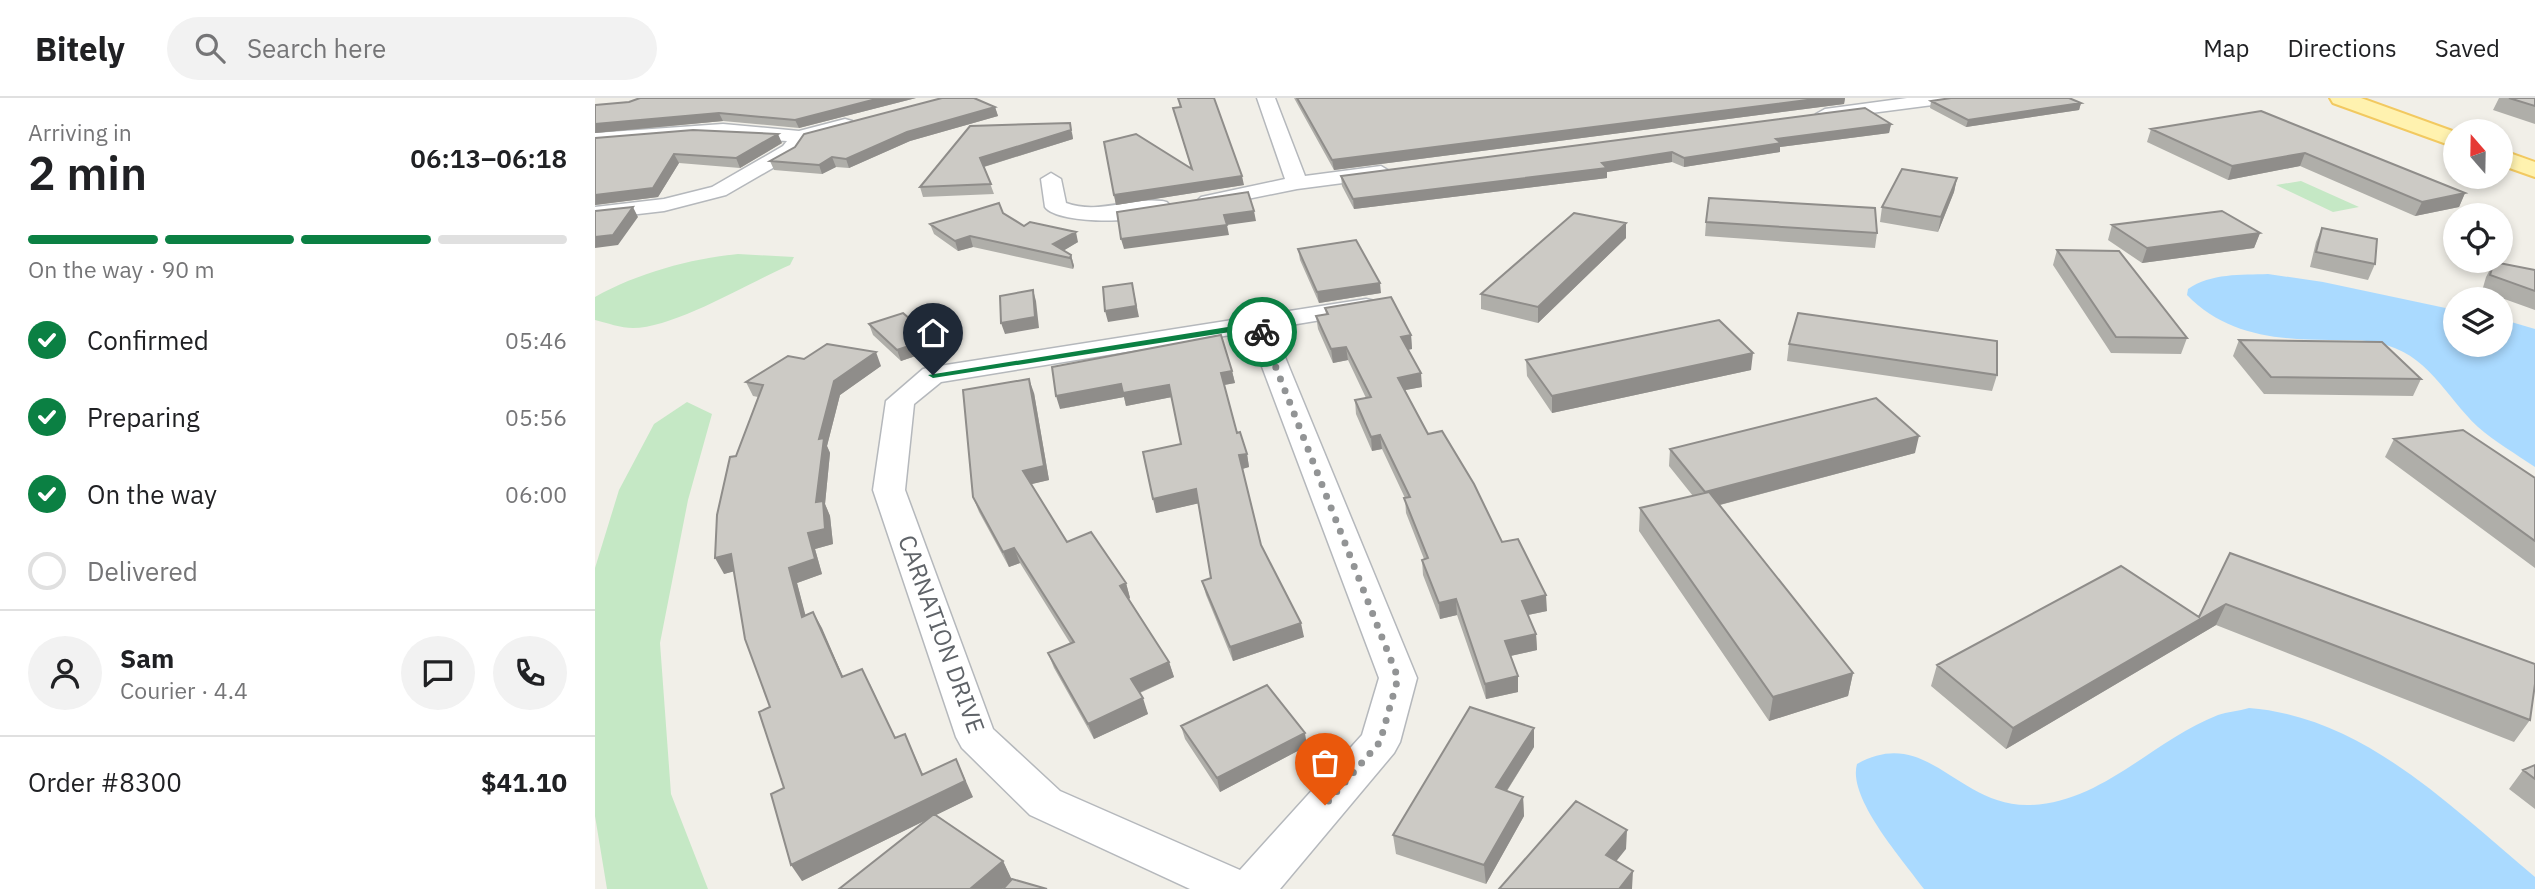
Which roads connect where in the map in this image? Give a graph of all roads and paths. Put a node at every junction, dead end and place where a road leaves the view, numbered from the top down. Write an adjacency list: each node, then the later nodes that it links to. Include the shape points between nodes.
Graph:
1 (1266, 98): 13 (street)
2 (1948, 98): 4 (street)
3 (2341, 98): 6 (main road)
4 (1810, 116)
5 (866, 119): 7 (street)
6 (2443, 136)
7 (799, 137): 8 (street, via 764,130 660,132); 14 (street, via 790,149 719,191 664,205)
8 (595, 139)
9 (2513, 162): 11 (main road)
10 (1394, 170): 13 (street)
11 (2535, 170)
12 (1051, 178): 13 (street, via 1056,207 1091,216 1221,200)
13 (1297, 183)
14 (595, 213)
15 (1387, 302): 16 (street)
16 (1259, 325): 17 (street, CARNATION DRIVE, via 933,375 900,401 889,490 976,737 1045,803); 18 (street, via 1398,678 1380,742)
17 (1236, 889)
18 (1252, 889)

